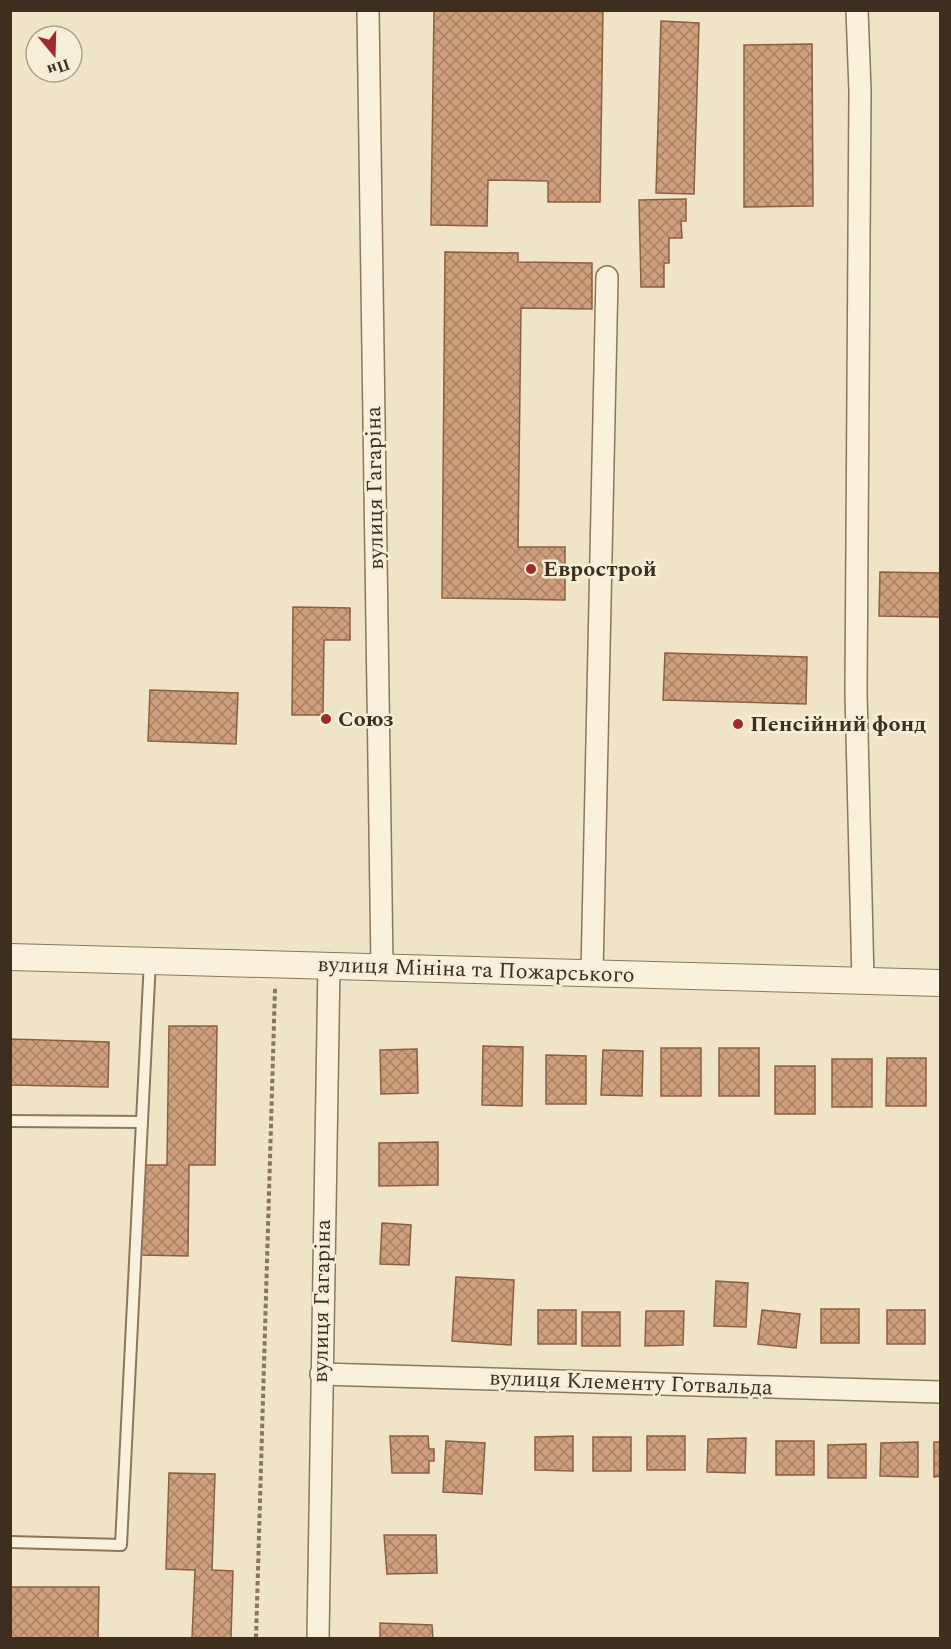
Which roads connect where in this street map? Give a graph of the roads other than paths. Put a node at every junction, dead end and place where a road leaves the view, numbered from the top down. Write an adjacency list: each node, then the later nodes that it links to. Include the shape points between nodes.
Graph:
1 (368, 10): 7 (street, вулиця Гагаріна)
2 (857, 10): 9 (street, via 860,103 856,692)
3 (607, 277): 8 (street)
4 (10, 957): 5 (street, вулиця Мініна та Пожарського)
5 (150, 960): 6 (street, вулиця Мініна та Пожарського); 12 (lane)
6 (329, 964): 7 (street, вулиця Мініна та Пожарського); 13 (street, вулиця Гагаріна)
7 (382, 966): 8 (street, вулиця Мініна та Пожарського)
8 (592, 974): 9 (street, вулиця Мініна та Пожарського)
9 (863, 981): 10 (street, вулиця Мініна та Пожарського)
10 (940, 983)
11 (10, 1121): 12 (lane)
12 (142, 1122): 15 (lane, via 121,1545)
13 (321, 1374): 14 (street, вулиця Клементу Готвальда); 16 (street, вулиця Гагаріна)
14 (940, 1392)
15 (10, 1542)
16 (318, 1638)

